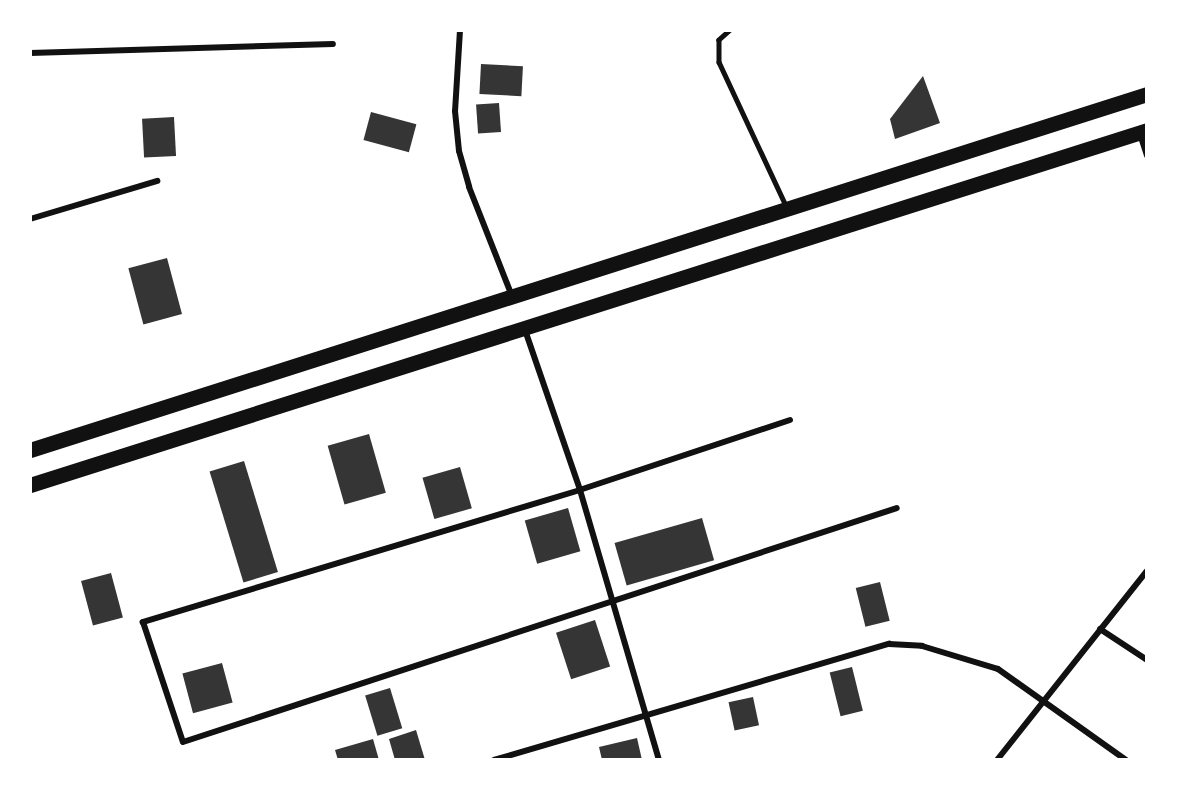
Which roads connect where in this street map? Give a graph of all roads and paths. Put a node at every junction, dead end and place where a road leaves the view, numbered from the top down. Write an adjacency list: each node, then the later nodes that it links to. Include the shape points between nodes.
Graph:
1 (460, 30): 11 (street, via 455,111 459,151 469,187)
2 (730, 30): 9 (lane, via 719,40 719,62)
3 (333, 44): 4 (street)
4 (30, 53)
5 (1147, 94): 9 (main road)
6 (1143, 132): 7 (street); 12 (main road)
7 (1147, 156)
8 (157, 181): 10 (street)
9 (788, 210): 11 (main road)
10 (30, 219)
11 (513, 298): 14 (main road)
12 (525, 330): 15 (main road); 16 (street)
13 (790, 420): 16 (street)
14 (30, 450)
15 (30, 485)
16 (580, 490): 19 (street); 19 (street, via 143,622 183,742)
17 (897, 507): 19 (street)
18 (1147, 570): 20 (street)
19 (612, 601): 23 (street)
20 (1100, 629): 21 (street); 22 (street)
21 (1147, 660)
22 (1043, 700): 23 (street, via 998,669 962,655 889,644); 26 (street); 27 (street)
23 (646, 714): 24 (street); 25 (street)
24 (494, 760)
25 (658, 760)
26 (998, 760)
27 (1126, 760)

